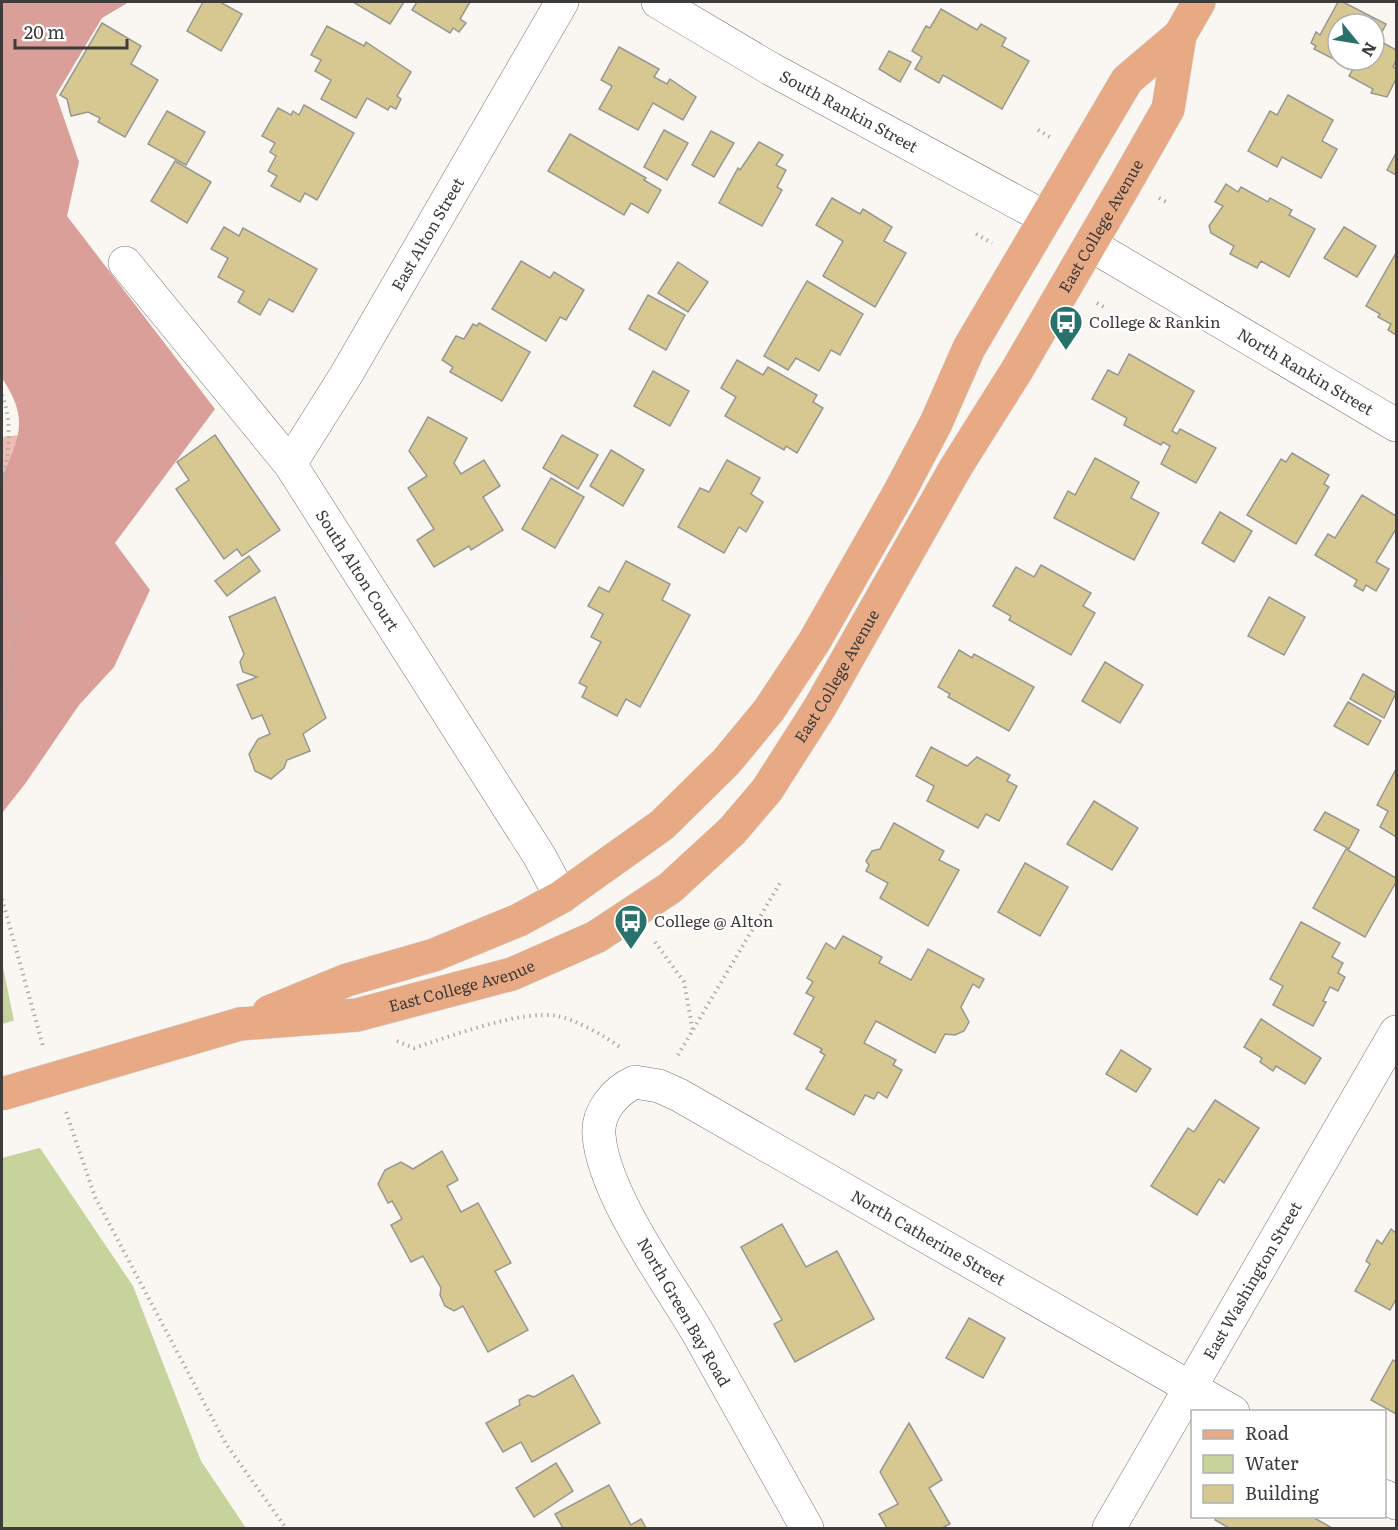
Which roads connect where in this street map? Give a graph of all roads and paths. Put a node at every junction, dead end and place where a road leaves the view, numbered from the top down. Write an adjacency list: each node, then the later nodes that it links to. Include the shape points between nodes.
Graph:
1 (562, 2): 10 (street, East Alton Street, via 346,375)
2 (658, 2): 5 (street, South Rankin Street, via 771,69)
3 (1199, 2): 4 (main road, East College Avenue)
4 (1180, 35): 5 (main road, East College Avenue, via 1126,80); 6 (main road, East College Avenue, via 1168,109)
5 (1044, 217): 15 (main road, East College Avenue, via 969,348 899,493 814,642 769,710 726,762 662,825)
6 (1091, 245): 9 (street, North Rankin Street); 18 (main road, East College Avenue, via 956,467 791,753 767,790 700,862 670,888 596,938 512,974 357,1015)
7 (125, 263): 10 (street, South Alton Court)
8 (2, 395): 11 (path, via 9,435)
9 (1396, 425)
10 (290, 464): 15 (street, South Alton Court, via 540,857)
11 (2, 491)
12 (2, 577): 13 (path, via 18,623)
13 (2, 727)
14 (780, 883): 20 (path)
15 (561, 897): 18 (main road, East College Avenue, via 519,920 434,955 347,980)
16 (2, 899): 22 (path)
17 (658, 946): 20 (path, via 684,982)
18 (240, 1024): 24 (main road, East College Avenue, bridge)
19 (1396, 1032): 26 (street, East Washington Street)
20 (693, 1033): 23 (path)
21 (414, 1048): 23 (path, via 532,1016 556,1016 628,1054)
22 (45, 1050)
23 (641, 1086): 26 (street, North Catherine Street); 29 (street, North Green Bay Road, via 600,1120 607,1172)
24 (2, 1094)
25 (64, 1107): 28 (path, via 95,1197 226,1444)
26 (1192, 1388): 27 (street, North Catherine Street); 30 (street, East Washington Street)
27 (1230, 1410)
28 (286, 1528)
29 (807, 1528)
30 (1108, 1528)

